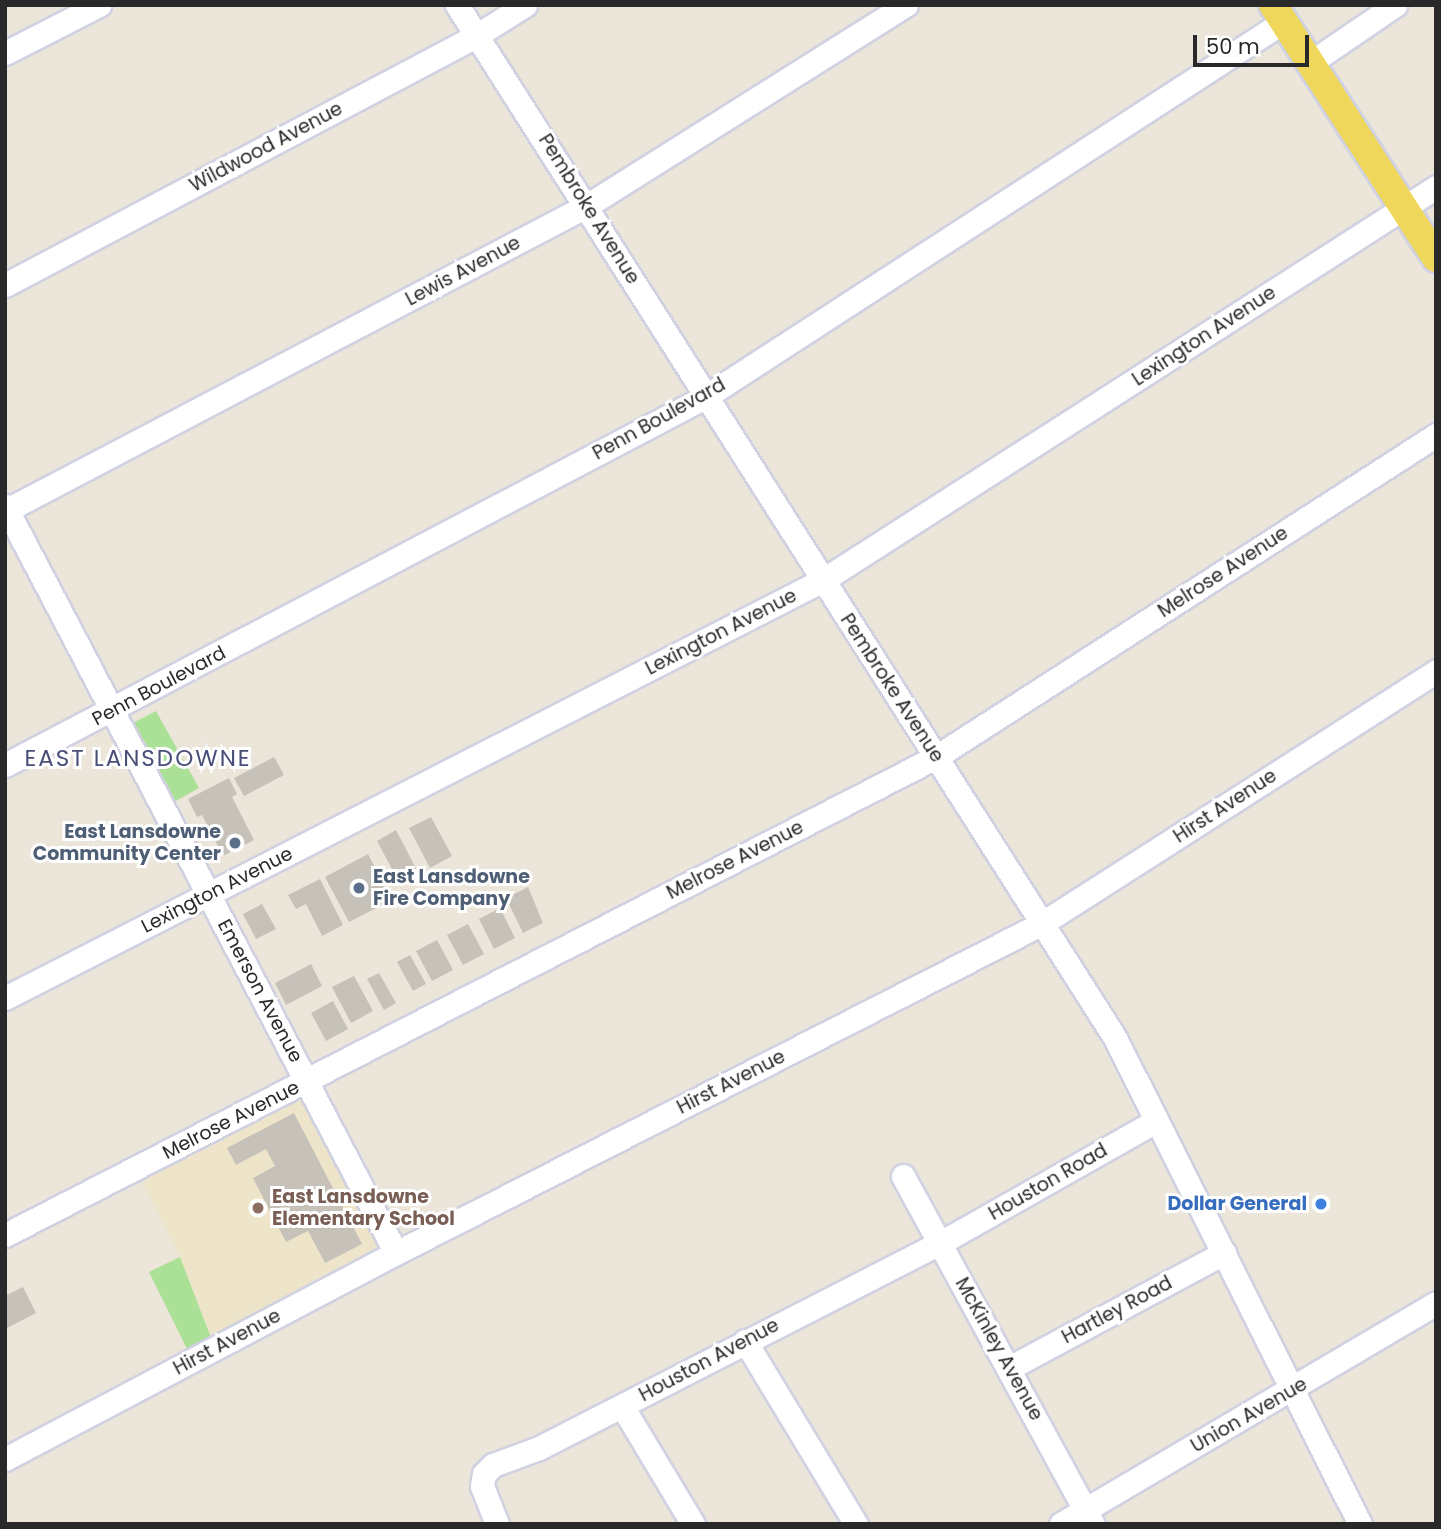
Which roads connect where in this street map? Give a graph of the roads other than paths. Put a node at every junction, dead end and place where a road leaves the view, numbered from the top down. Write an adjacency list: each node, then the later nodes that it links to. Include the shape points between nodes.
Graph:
1 (99, 5): 8 (street)
2 (457, 5): 7 (street, Pembroke Avenue)
3 (525, 5): 7 (street, Wildwood Avenue)
4 (906, 5): 11 (street, Lewis Avenue)
5 (1395, 5): 9 (street)
6 (1278, 14): 9 (main road); 15 (street, Penn Boulevard)
7 (476, 36): 11 (street, Pembroke Avenue); 14 (street, Wildwood Avenue)
8 (5, 53)
9 (1310, 63): 12 (main road)
10 (1436, 187): 12 (street, Lexington Avenue)
11 (588, 205): 15 (street, Pembroke Avenue); 17 (street, Lewis Avenue)
12 (1404, 208): 13 (main road); 18 (street, Lexington Avenue)
13 (1436, 258)
14 (5, 285)
15 (705, 397): 18 (street, Pembroke Avenue); 20 (street, Penn Boulevard)
16 (1436, 435): 21 (street, Melrose Avenue)
17 (6, 509): 20 (street, Emerson Avenue)
18 (823, 580): 21 (street, Pembroke Avenue); 23 (street, Lexington Avenue)
19 (1436, 671): 24 (street, Hirst Avenue)
20 (113, 710): 22 (street, Penn Boulevard); 23 (street, Emerson Avenue)
21 (936, 757): 24 (street, Pembroke Avenue); 26 (street, Melrose Avenue)
22 (5, 765)
23 (209, 894): 25 (street, Lexington Avenue); 26 (street, Emerson Avenue)
24 (1041, 924): 27 (street, Pembroke Avenue, via 1128,1060); 31 (street, Hirst Avenue)
25 (5, 998)
26 (307, 1081): 29 (street, Melrose Avenue); 31 (street, Emerson Avenue)
27 (1156, 1121): 30 (street, Houston Road); 32 (street, Pembroke Avenue)
28 (903, 1176): 30 (street, McKinley Avenue)
29 (5, 1235)
30 (940, 1243): 34 (street, Houston Avenue); 35 (street, McKinley Avenue)
31 (396, 1252): 38 (street, Hirst Avenue)
32 (1224, 1253): 35 (street, Hartley Road); 36 (street, Pembroke Avenue)
33 (1436, 1303): 36 (street, Union Avenue)
34 (745, 1341): 37 (street, Houston Avenue); 42 (street)
35 (1011, 1367): 39 (street, McKinley Avenue)
36 (1292, 1391): 39 (street, Union Avenue); 44 (street, Pembroke Avenue)
37 (622, 1406): 40 (street, Houston Avenue, via 539,1448 493,1465 482,1480 483,1496); 41 (street)
38 (5, 1459)
39 (1090, 1517): 43 (street, Union Avenue)
40 (497, 1524)
41 (693, 1524)
42 (856, 1524)
43 (1061, 1524)
44 (1360, 1524)

